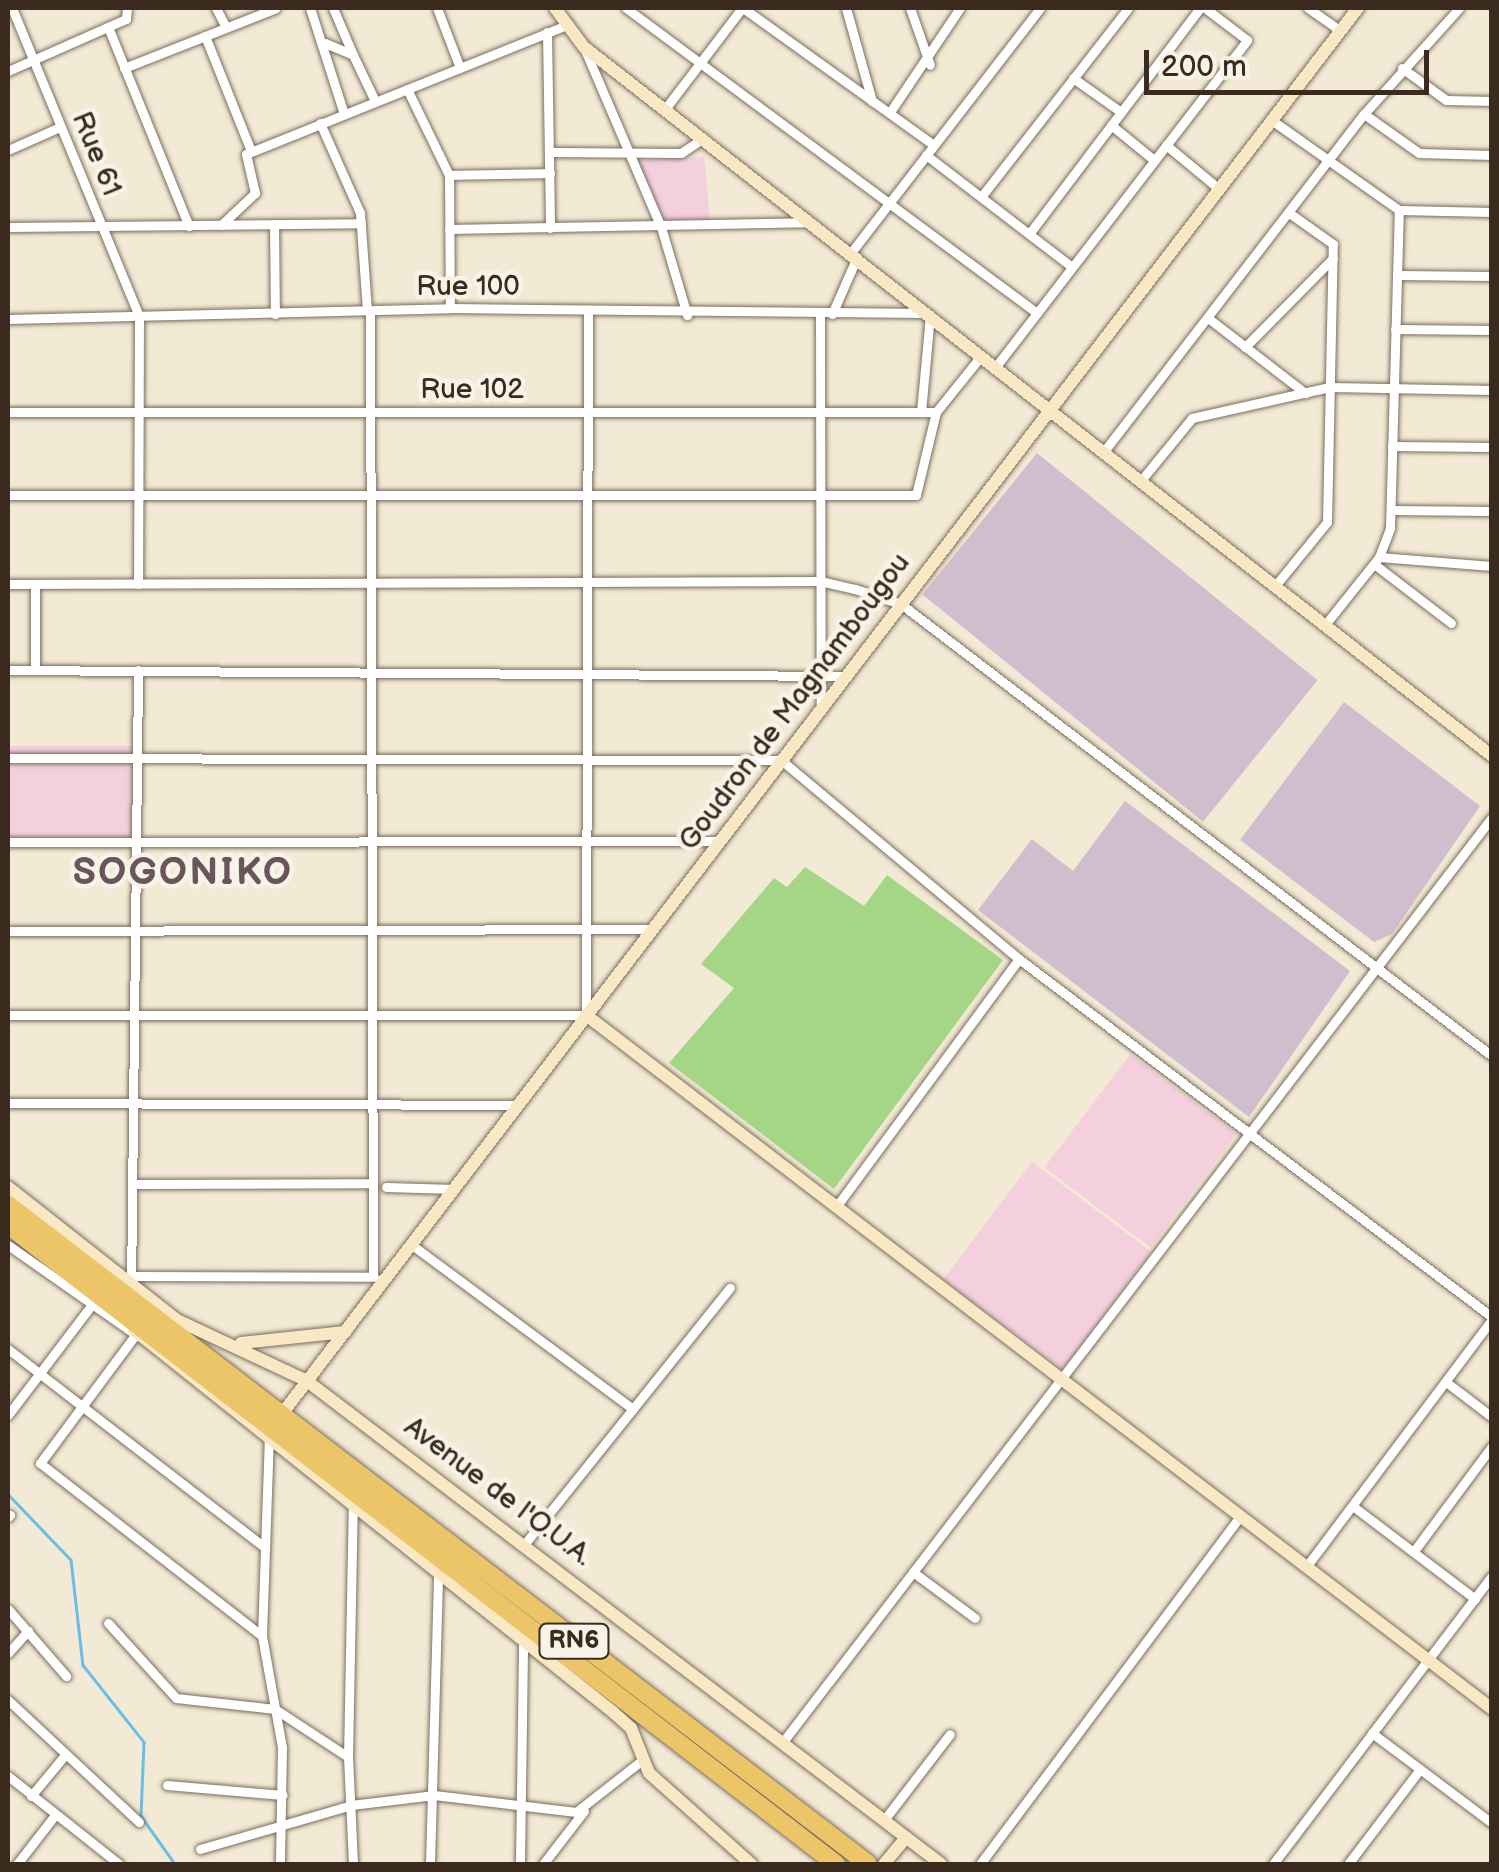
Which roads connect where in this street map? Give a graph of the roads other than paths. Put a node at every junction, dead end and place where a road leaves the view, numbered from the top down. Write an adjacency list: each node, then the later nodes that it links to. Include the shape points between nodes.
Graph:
1 (12, 8): 29 (street, Rue 61)
2 (126, 8): 21 (street, via 126,19)
3 (216, 8): 22 (street)
4 (276, 8): 22 (street)
5 (310, 8): 26 (street)
6 (333, 8): 28 (street)
7 (437, 8): 33 (street)
8 (555, 8): 20 (street)
9 (626, 8): 30 (street)
10 (743, 8): 30 (street); 38 (street)
11 (846, 8): 38 (street)
12 (910, 8): 31 (street)
13 (960, 8): 31 (street)
14 (1040, 8): 51 (street)
15 (1128, 8): 36 (street)
16 (1202, 8): 43 (street); 52 (street, via 1247,40)
17 (1308, 8): 23 (street)
18 (1358, 8): 23 (street, Goudron de Magnambougou)
19 (1459, 8): 34 (street)
20 (567, 25): 24 (street); 27 (street)
21 (108, 26): 29 (street); 32 (street)
22 (224, 26): 25 (street)
23 (1339, 30): 46 (street, Goudron de Magnambougou)
24 (547, 32): 33 (street); 55 (street)
25 (205, 36): 32 (street); 54 (street)
26 (325, 43): 28 (street); 44 (street)
27 (584, 48): 41 (street); 56 (street)
28 (353, 55): 40 (street)
29 (33, 61): 35 (street); 49 (street, Rue 61)
30 (704, 63): 41 (street); 65 (street)
31 (930, 65): 42 (street)
32 (124, 68): 73 (street)
33 (460, 68): 37 (street)
34 (1402, 68): 39 (street, via 1446,100); 45 (street)
35 (8, 71)
36 (1073, 78): 43 (street); 64 (street)
37 (407, 88): 40 (street); 62 (street)
38 (872, 101): 42 (street)
39 (1492, 101)
40 (375, 102): 44 (street)
41 (666, 109): 50 (street)
42 (890, 112): 51 (street)
43 (1121, 112): 48 (street)
44 (344, 114): 47 (street)
45 (1364, 114): 58 (street, via 1419,153); 60 (street)
46 (1270, 120): 60 (street); 63 (street, Goudron de Magnambougou)
47 (320, 124): 54 (street); 70 (street)
48 (1111, 125): 59 (street); 79 (street)
49 (60, 127): 53 (street); 78 (street, Rue 61)
50 (704, 138): 56 (street, via 681,153); 69 (street)
51 (934, 145): 57 (street)
52 (1166, 145): 59 (street); 63 (street)
53 (8, 150)
54 (251, 151): 72 (street, via 244,162 256,193)
55 (550, 152): 56 (street); 61 (street)
56 (628, 153): 76 (street)
57 (926, 155): 64 (street); 65 (street)
58 (1492, 155)
59 (1154, 160): 82 (street)
60 (1328, 163): 66 (street); 68 (street)
61 (550, 173): 62 (street); 75 (street)
62 (449, 175): 77 (street)
63 (1218, 188): 106 (street, Goudron de Magnambougou)
64 (981, 197): 79 (street)
65 (892, 200): 80 (street); 89 (street)
66 (1399, 210): 67 (street); 83 (street)
67 (1492, 212)
68 (1292, 216): 81 (street, via 1333,244); 95 (street)
69 (816, 222): 76 (street); 80 (street)
70 (360, 223): 71 (street); 86 (street)
71 (274, 224): 72 (street); 90 (street)
72 (221, 225): 73 (street)
73 (189, 226): 78 (street)
74 (8, 227): 78 (street)
75 (550, 228): 76 (street); 77 (street)
76 (662, 228): 93 (street)
77 (449, 229): 85 (street)
78 (103, 232): 94 (street, Rue 61)
79 (1029, 234): 82 (street)
80 (855, 252): 88 (street); 92 (street)
81 (1332, 258): 99 (street); 102 (street)
82 (1072, 266): 89 (street)
83 (1397, 275): 84 (street); 97 (street)
84 (1492, 276)
85 (450, 308): 86 (street, Rue 100); 87 (street, Rue 100)
86 (368, 311): 90 (street, Rue 100); 109 (street)
87 (588, 312): 93 (street, Rue 100); 110 (street)
88 (930, 312): 92 (street, Rue 100); 100 (street); 112 (street)
89 (1038, 313): 101 (street)
90 (274, 314): 94 (street, Rue 100)
91 (820, 314): 92 (street, Rue 100); 93 (street, Rue 100); 111 (street)
92 (832, 314)
93 (688, 315)
94 (140, 316): 96 (street, Rue 100); 108 (street)
95 (1208, 318): 99 (street); 116 (street)
96 (8, 319)
97 (1396, 329): 98 (street); 103 (street)
98 (1492, 330)
99 (1245, 346): 105 (street)
100 (983, 354): 101 (street); 113 (street)
101 (997, 365): 106 (street)
102 (1330, 387): 103 (street); 105 (street); 133 (street, via 1326,522)
103 (1394, 388): 104 (street); 114 (street)
104 (1492, 390)
105 (1305, 393): 117 (street, via 1192,418)
106 (1051, 408): 116 (street); 134 (street, Goudron de Magnambougou)
107 (8, 412): 108 (street, Rue 102)
108 (138, 412): 109 (street, Rue 102); 119 (street)
109 (368, 412): 110 (street, Rue 102); 120 (street)
110 (586, 412): 111 (street, Rue 102); 121 (street)
111 (819, 412): 112 (street, Rue 102); 122 (street)
112 (922, 412): 113 (street, Rue 102)
113 (936, 412): 122 (street, via 916,495)
114 (1392, 446): 115 (street); 123 (street)
115 (1492, 447)
116 (1105, 450): 117 (street)
117 (1142, 478): 133 (street)
118 (8, 495): 119 (street)
119 (138, 495): 120 (street); 132 (street)
120 (369, 495): 121 (street); 129 (street)
121 (586, 495): 122 (street); 128 (street)
122 (820, 495): 127 (street)
123 (1391, 510): 124 (street); 125 (street)
124 (1492, 511)
125 (1376, 560): 126 (street); 135 (street); 136 (street)
126 (1492, 566)
127 (820, 581): 128 (street); 134 (street); 142 (street)
128 (586, 582): 129 (street); 141 (street)
129 (369, 583): 132 (street); 140 (street)
130 (8, 584): 131 (street)
131 (35, 584): 132 (street); 138 (street)
132 (138, 584)
133 (1275, 586): 136 (street)
134 (902, 604): 143 (street, Goudron de Magnambougou); 163 (street)
135 (1451, 623)
136 (1324, 626): 146 (street)
137 (8, 670): 138 (street)
138 (35, 670): 139 (street)
139 (138, 670): 140 (street); 145 (street)
140 (370, 670): 141 (street); 148 (street)
141 (586, 670): 142 (street); 149 (street)
142 (820, 670): 143 (street); 144 (street)
143 (846, 676): 144 (street, Goudron de Magnambougou)
144 (821, 708): 150 (street, Goudron de Magnambougou)
145 (138, 754): 147 (street); 148 (street); 156 (street)
146 (1492, 756)
147 (8, 758)
148 (370, 760): 149 (street); 152 (street)
149 (586, 760): 150 (street); 153 (street)
150 (781, 760): 155 (street, Goudron de Magnambougou); 162 (street)
151 (1492, 817): 163 (street)
152 (370, 841): 153 (street); 156 (street); 161 (street)
153 (586, 841): 155 (street); 157 (street)
154 (8, 842): 156 (street)
155 (720, 842): 158 (street, Goudron de Magnambougou)
156 (140, 844): 160 (street)
157 (586, 929): 158 (street); 161 (street); 167 (street)
158 (654, 929): 167 (street, Goudron de Magnambougou)
159 (8, 930): 160 (street)
160 (138, 930): 161 (street); 165 (street)
161 (371, 930): 166 (street)
162 (1019, 959): 173 (street); 180 (street)
163 (1376, 968): 168 (street); 173 (street)
164 (8, 1015): 165 (street)
165 (138, 1015): 166 (street); 170 (street)
166 (371, 1015): 167 (street); 171 (street)
167 (586, 1015): 172 (street, Goudron de Magnambougou); 180 (street)
168 (1492, 1056)
169 (8, 1104): 170 (street)
170 (138, 1104): 171 (street); 174 (street)
171 (372, 1104): 172 (street); 175 (street)
172 (518, 1105): 178 (street, Goudron de Magnambougou)
173 (1250, 1132): 188 (street); 194 (street)
174 (138, 1184): 175 (street); 186 (street)
175 (372, 1184): 184 (street)
176 (8, 1186): 186 (street, Avenue de l'O.U.A.)
177 (386, 1187): 178 (street)
178 (454, 1189): 183 (street, Goudron de Magnambougou)
179 (8, 1205): 186 (highway, Avenue de l'O.U.A. / RN6)
180 (836, 1207): 194 (street)
181 (8, 1225): 186 (highway, Avenue de l'O.U.A. / RN6)
182 (8, 1245): 187 (street, Avenue de l'O.U.A.)
183 (412, 1245): 184 (street, Goudron de Magnambougou); 198 (street)
184 (378, 1280): 186 (street); 189 (street, Goudron de Magnambougou)
185 (730, 1288): 198 (street)
186 (128, 1292): 190 (street); 191 (street, Avenue de l'O.U.A.); 201 (highway, Avenue de l'O.U.A. / RN6)
187 (90, 1307): 190 (street, Avenue de l'O.U.A.); 193 (street)
188 (1492, 1318): 196 (street)
189 (345, 1332): 191 (street); 195 (street, Goudron de Magnambougou)
190 (136, 1337): 197 (street); 201 (street, Avenue de l'O.U.A.)
191 (233, 1343): 195 (street, Avenue de l'O.U.A.)
192 (8, 1349): 193 (street)
193 (40, 1374): 197 (street); 199 (street)
194 (1061, 1379): 205 (street); 210 (street)
195 (307, 1381): 201 (street, Goudron de Magnambougou); 207 (street, Avenue de l'O.U.A.)
196 (1446, 1382): 200 (street); 204 (street)
197 (82, 1406): 206 (street); 218 (street, via 40,1463)
198 (633, 1409): 207 (street)
199 (8, 1415)
200 (1492, 1417)
201 (273, 1428): 203 (street, Avenue de l'O.U.A.); 206 (street); 257 (highway, Avenue de l'O.U.A. / RN6); 258 (highway, Avenue de l'O.U.A. / RN6)
202 (1492, 1446): 208 (street)
203 (353, 1507): 211 (street, Avenue de l'O.U.A.); 230 (street)
204 (1354, 1507): 208 (street); 209 (street)
205 (1240, 1516): 209 (street); 261 (street)
206 (262, 1545): 218 (street)
207 (524, 1546): 228 (street, Avenue de l'O.U.A.)
208 (1414, 1551): 213 (street)
209 (1306, 1567): 221 (street)
210 (913, 1572): 215 (street); 228 (street)
211 (438, 1574): 219 (street, Avenue de l'O.U.A.); 236 (street)
212 (1492, 1576): 213 (street)
213 (1474, 1598): 221 (street)
214 (8, 1609): 217 (street)
215 (975, 1618)
216 (108, 1623): 224 (street, via 176,1698)
217 (28, 1631): 220 (street); 222 (street)
218 (262, 1636): 224 (street)
219 (523, 1641): 231 (street, Avenue de l'O.U.A., via 631,1728); 239 (street)
220 (8, 1653)
221 (1428, 1660): 225 (street); 226 (street)
222 (66, 1676)
223 (8, 1700): 229 (street)
224 (275, 1709): 230 (street); 235 (street)
225 (1492, 1709)
226 (1372, 1733): 232 (street); 262 (street)
227 (950, 1734): 242 (street)
228 (782, 1743): 242 (street, Avenue de l'O.U.A.)
229 (65, 1755): 237 (street); 243 (street)
230 (348, 1757): 238 (street)
231 (641, 1760): 240 (street); 256 (street, Avenue de l'O.U.A.)
232 (1420, 1769): 244 (street); 248 (street)
233 (8, 1776): 237 (street)
234 (167, 1785): 235 (street)
235 (283, 1795): 245 (street)
236 (434, 1795): 238 (street); 239 (street); 253 (street)
237 (31, 1796): 241 (street)
238 (351, 1805): 245 (street); 252 (street)
239 (516, 1807): 240 (street); 254 (street)
240 (586, 1807): 255 (street)
241 (56, 1815): 249 (street); 250 (street)
242 (884, 1820): 246 (street, Avenue de l'O.U.A.)
243 (139, 1822)
244 (1492, 1823)
245 (283, 1828): 247 (street); 251 (street)
246 (906, 1838): 259 (street); 260 (street, Avenue de l'O.U.A.)
247 (200, 1849)
248 (1352, 1863)
249 (17, 1864)
250 (117, 1864)
251 (280, 1864)
252 (353, 1864)
253 (430, 1864)
254 (520, 1864)
255 (543, 1864)
256 (751, 1864)
257 (836, 1864)
258 (868, 1864)
259 (884, 1864)
260 (942, 1864)
261 (980, 1864)
262 (1273, 1864)

